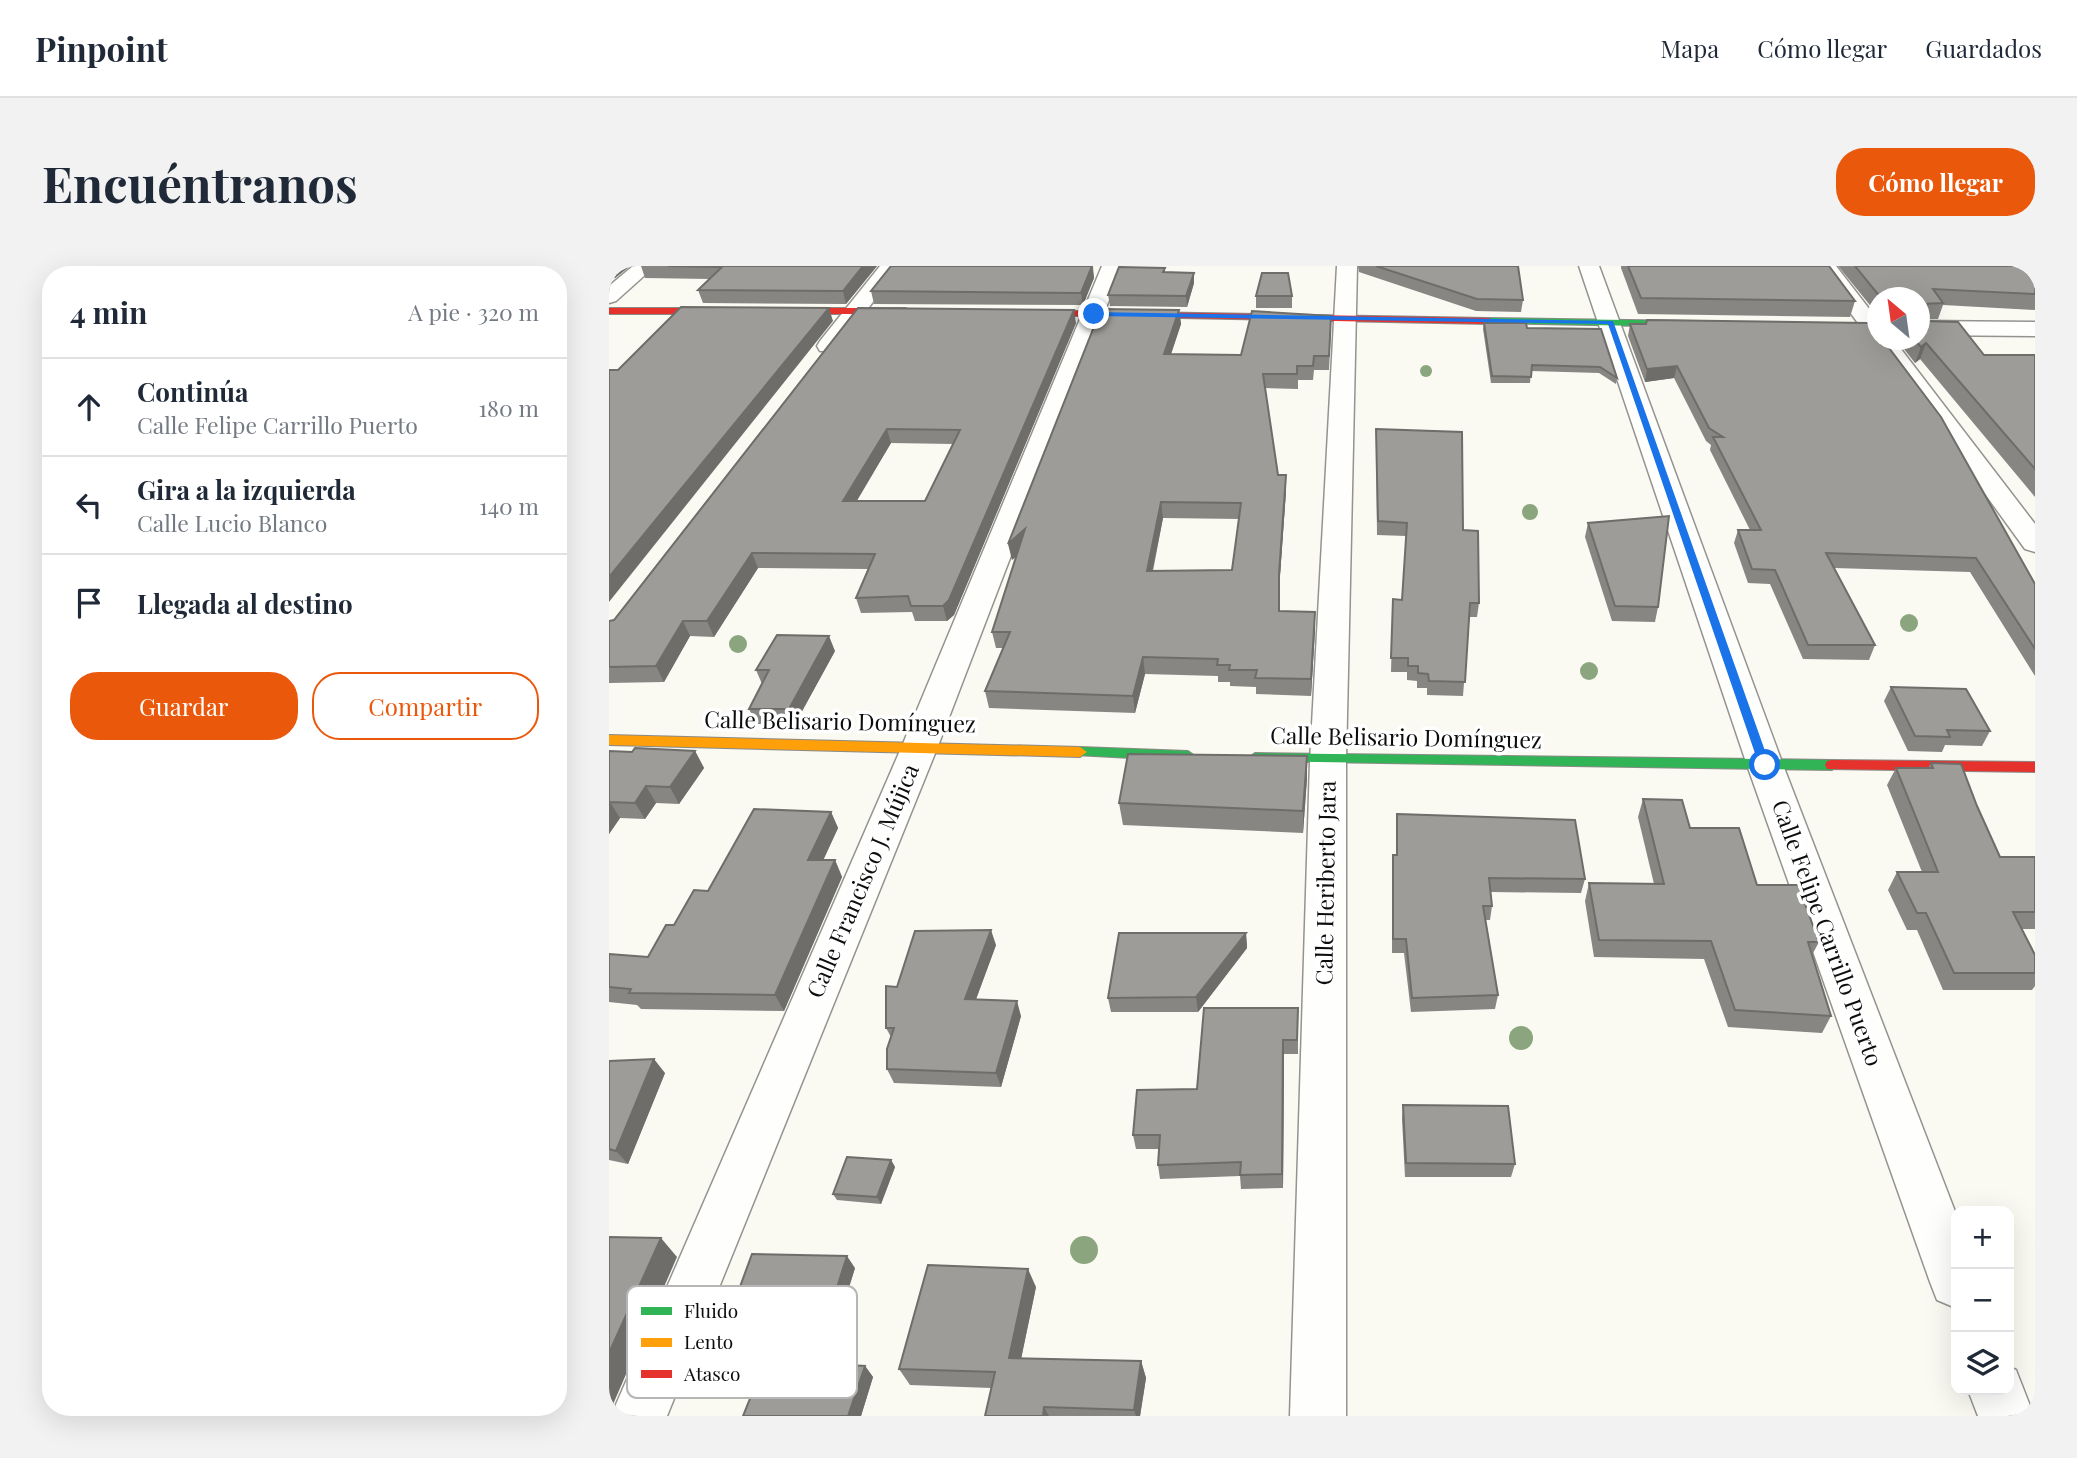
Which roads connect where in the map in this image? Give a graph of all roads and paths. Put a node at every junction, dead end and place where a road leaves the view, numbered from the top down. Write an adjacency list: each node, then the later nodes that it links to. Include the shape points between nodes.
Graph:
1 (645, 266): 7 (street)
2 (890, 266): 9 (street)
3 (1112, 266): 12 (street, Calle Francisco J. Mújica)
4 (1347, 266): 14 (street, Calle Heriberto Jara)
5 (1590, 266): 15 (street, Calle Felipe Carrillo Puerto)
6 (1826, 266): 13 (street)
7 (609, 297)
8 (609, 311): 9 (street)
9 (856, 311): 10 (street); 22 (street)
10 (926, 312)
11 (1010, 313): 12 (street)
12 (1094, 314): 14 (street); 25 (street, Calle Francisco J. Mújica)
13 (1867, 318)
14 (1346, 319): 15 (street); 28 (street, Calle Heriberto Jara)
15 (1610, 322): 16 (street); 29 (street, Calle Felipe Carrillo Puerto)
16 (1707, 324)
17 (1846, 327): 20 (street)
18 (1930, 328): 19 (street)
19 (2035, 329)
20 (1867, 330)
21 (1891, 350): 23 (street)
22 (813, 365)
23 (2035, 543)
24 (609, 740): 25 (street, Calle Belisario Domínguez)
25 (920, 746): 26 (street, Calle Belisario Domínguez); 32 (street, Calle Francisco J. Mújica)
26 (1206, 756)
27 (1233, 757): 28 (street, Calle Belisario Domínguez)
28 (1328, 761): 29 (street, Calle Belisario Domínguez); 36 (street, Calle Heriberto Jara)
29 (1765, 765): 30 (street, Calle Belisario Domínguez); 31 (street, Calle Felipe Carrillo Puerto)
30 (2035, 767)
31 (1951, 1269)
32 (694, 1286)
33 (1998, 1395): 37 (street)
34 (647, 1398): 35 (street, Calle Francisco J. Mújica)
35 (639, 1416)
36 (1318, 1416)
37 (2006, 1416)

